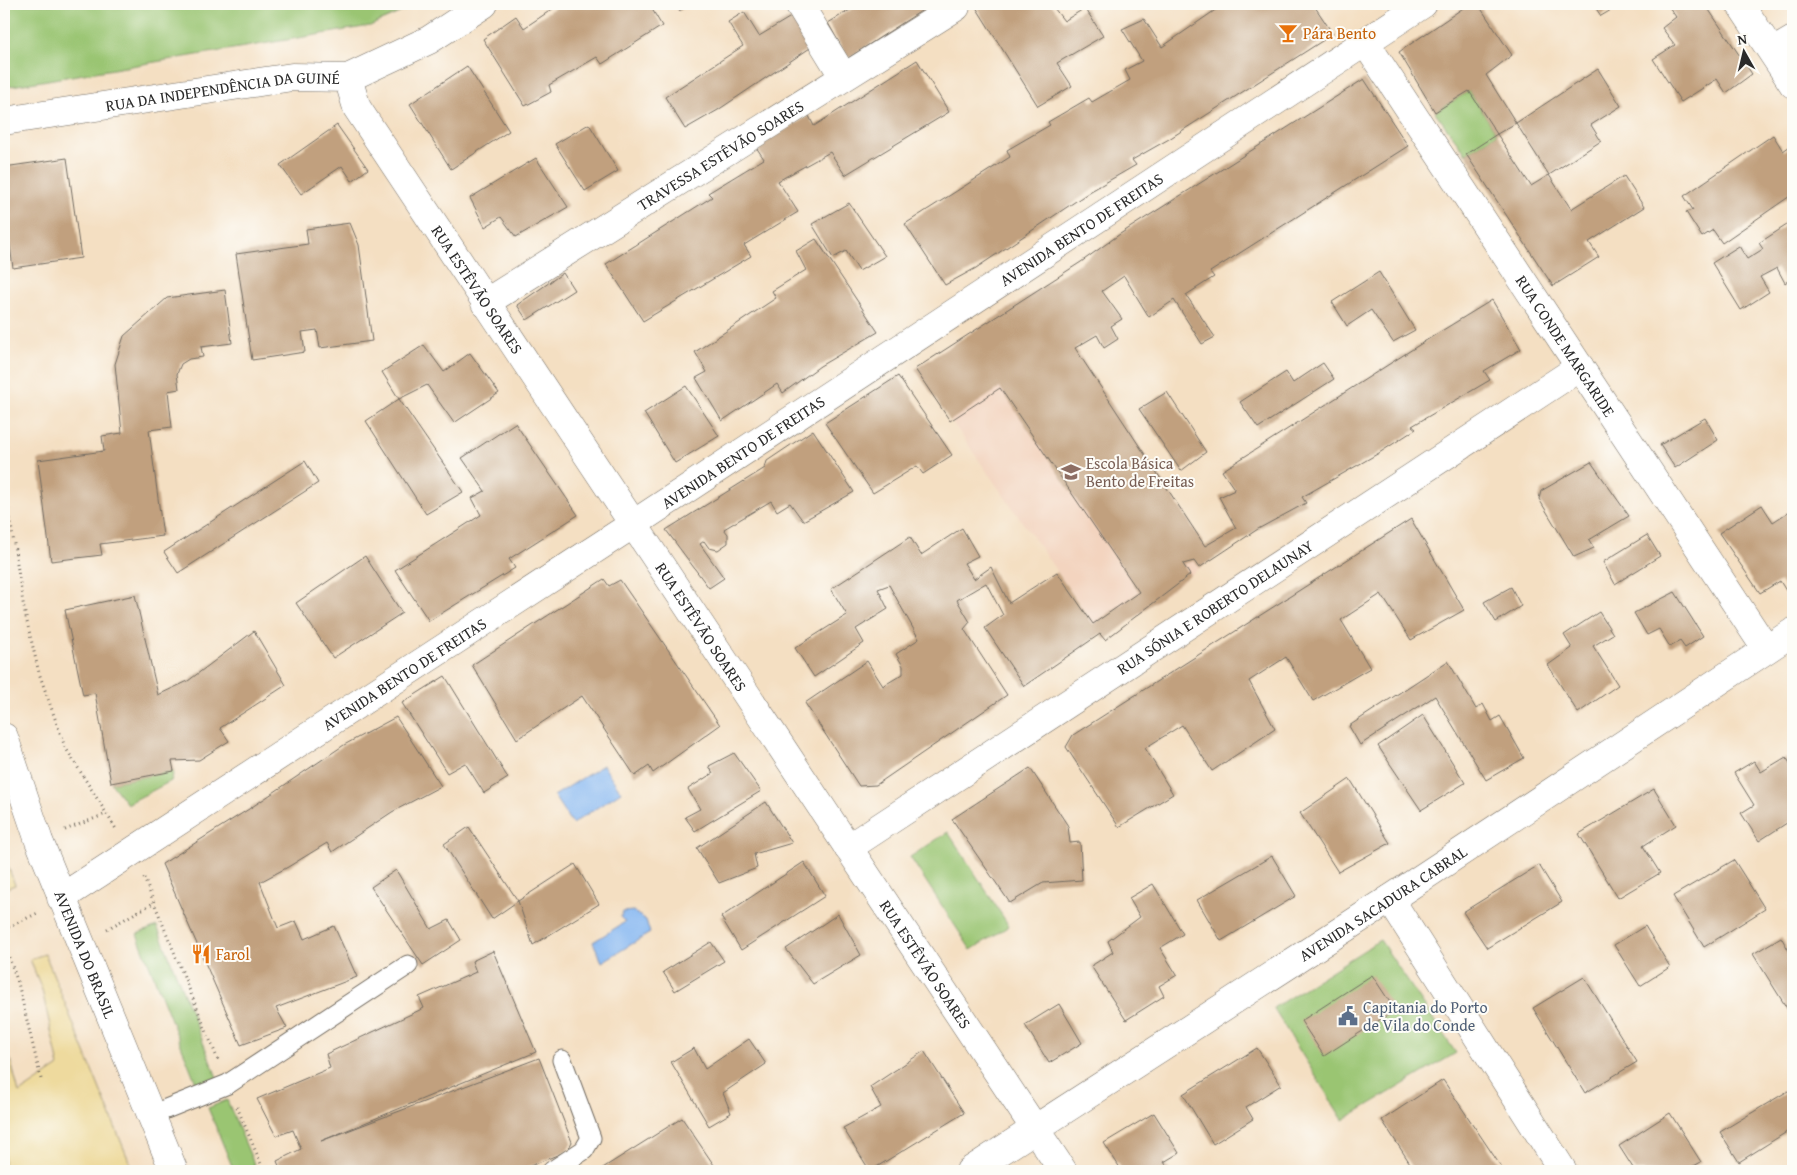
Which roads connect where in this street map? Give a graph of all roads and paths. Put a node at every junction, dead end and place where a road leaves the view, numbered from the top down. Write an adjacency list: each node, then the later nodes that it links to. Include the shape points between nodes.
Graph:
1 (484, 4): 9 (street, RUA DA INDEPENDÊNCIA DA GUINÉ, via 429,40)
2 (799, 4): 8 (street)
3 (1423, 4): 6 (street, AVENIDA BENTO DE FREITAS)
4 (1740, 4): 7 (street)
5 (956, 8): 8 (street, TRAVESSA ESTÊVÃO SOARES)
6 (1365, 42): 13 (street, RUA CONDE MARGARIDE); 15 (street, AVENIDA BENTO DE FREITAS)
7 (1783, 46): 10 (street)
8 (843, 76): 12 (street, TRAVESSA ESTÊVÃO SOARES)
9 (348, 78): 11 (street, RUA DA INDEPENDÊNCIA DA GUINÉ, via 292,77); 12 (street, RUA ESTÊVÃO SOARES, via 357,108)
10 (1793, 84)
11 (4, 121)
12 (485, 303): 15 (street, RUA ESTÊVÃO SOARES)
13 (1580, 367): 17 (street, RUA CONDE MARGARIDE); 22 (street, RUA SÓNIA E ROBERTO DELAUNAY)
14 (4, 479): 19 (path, via 24,609 39,673 65,747)
15 (632, 525): 22 (street, RUA ESTÊVÃO SOARES); 24 (street, AVENIDA BENTO DE FREITAS)
16 (1793, 632): 17 (street, AVENIDA SACADURA CABRAL)
17 (1766, 649): 25 (street, AVENIDA SACADURA CABRAL)
18 (4, 737): 24 (street, AVENIDA DO BRASIL, via 38,841)
19 (106, 814): 20 (path); 21 (path)
20 (116, 830)
21 (62, 832)
22 (848, 848): 36 (street, RUA ESTÊVÃO SOARES)
23 (143, 876): 26 (path)
24 (61, 898): 35 (street, AVENIDA DO BRASIL)
25 (1390, 899): 36 (street, AVENIDA SACADURA CABRAL); 42 (street)
26 (155, 902): 29 (path); 34 (path)
27 (29, 917): 28 (path)
28 (4, 929)
29 (100, 932)
30 (4, 943): 33 (path, via 18,983)
31 (408, 965): 34 (lane)
32 (562, 1060): 39 (lane, via 592,1138 584,1150)
33 (41, 1078)
34 (228, 1084): 35 (lane); 38 (path)
35 (151, 1115): 37 (street, AVENIDA DO BRASIL)
36 (1034, 1129): 40 (street, AVENIDA SACADURA CABRAL); 41 (street, RUA ESTÊVÃO SOARES)
37 (174, 1171)
38 (264, 1171)
39 (552, 1171)
40 (970, 1171)
41 (1062, 1171)
42 (1563, 1171)

